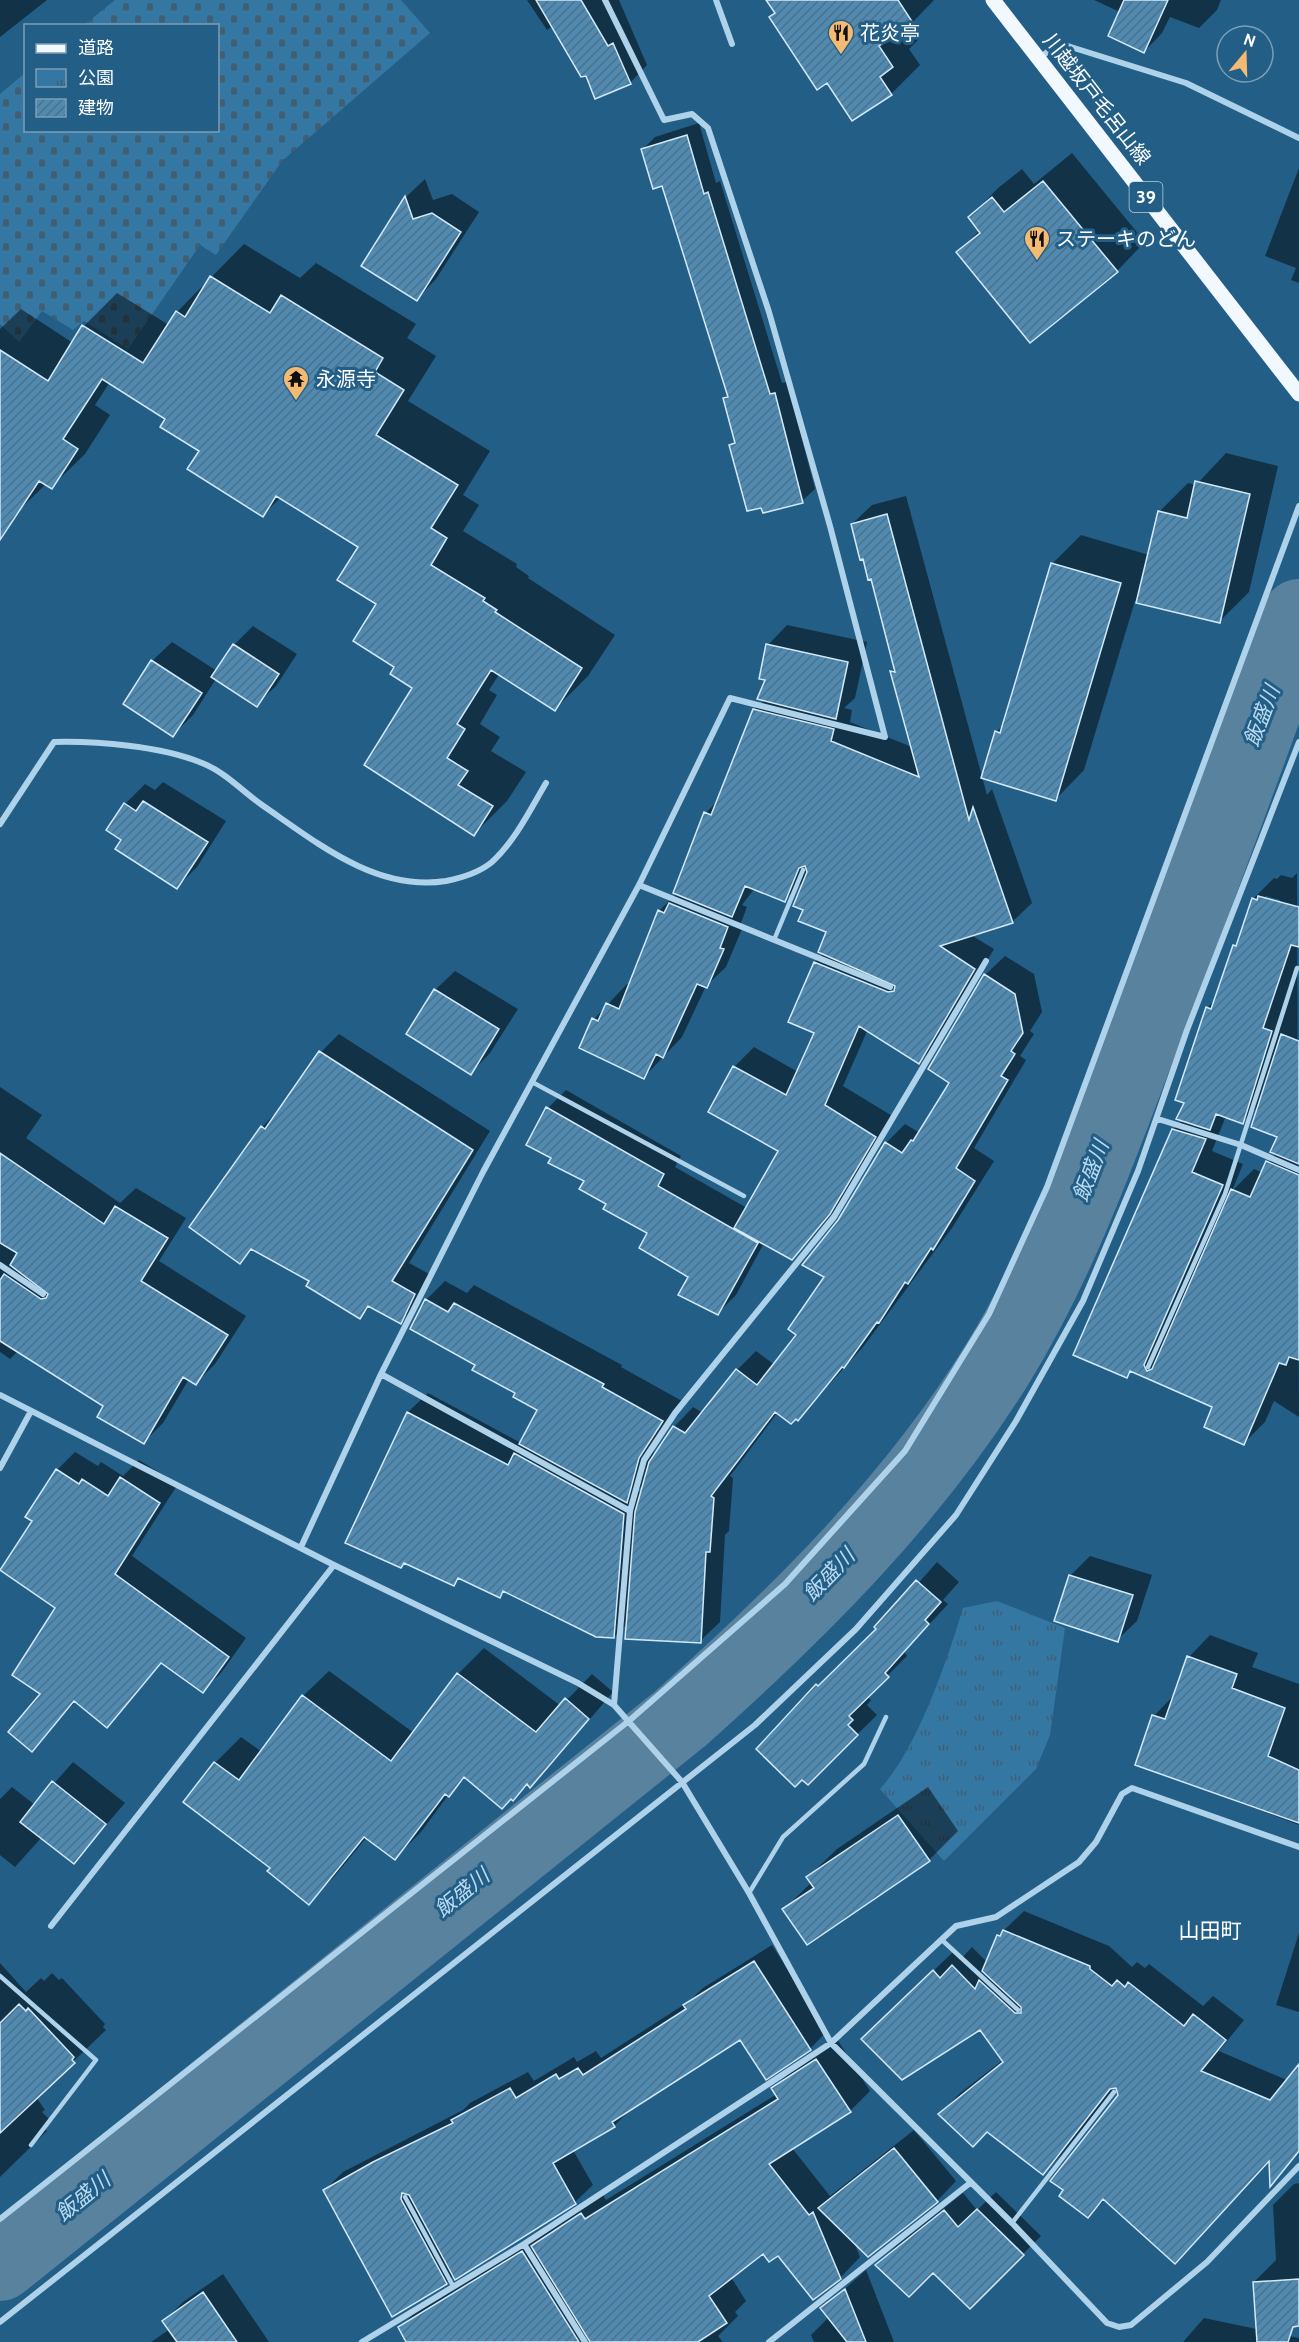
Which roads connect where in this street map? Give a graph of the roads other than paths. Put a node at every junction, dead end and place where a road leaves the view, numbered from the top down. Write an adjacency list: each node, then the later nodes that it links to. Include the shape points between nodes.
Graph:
1 (605, 0): 13 (street, via 664,120 692,114 708,128 775,334 885,737 730,698)
2 (716, 0): 4 (street)
3 (993, 0): 5 (main road, 川越坂戸毛呂山線 / 39)
4 (732, 44)
5 (1039, 58): 6 (street, via 1058,43 1186,83); 7 (main road, 川越坂戸毛呂山線 / 39)
6 (1299, 138)
7 (1299, 394)
8 (1299, 506): 35 (street, via 1090,1074 1047,1186 989,1314 905,1451 785,1584)
9 (1299, 742): 19 (street, via 1187,1030)
10 (546, 783): 11 (street, via 509,843 491,863 460,878 425,884 398,881 358,866 202,763 99,741 54,742)
11 (0, 824)
12 (803, 870): 14 (lane)
13 (639, 885): 14 (street); 18 (street)
14 (774, 940): 17 (street)
15 (986, 961): 30 (street, via 834,1217 675,1413 644,1460)
16 (1297, 968): 20 (lane)
17 (890, 987)
18 (532, 1082): 22 (lane); 26 (street)
19 (1158, 1119): 20 (street); 36 (street, via 1083,1301 1016,1420 956,1515 856,1629 755,1725)
20 (1240, 1145): 21 (street); 25 (lane, via 1225,1194)
21 (1299, 1170)
22 (744, 1196)
23 (0, 1265): 24 (street)
24 (43, 1294)
25 (1148, 1367)
26 (381, 1374): 30 (street); 31 (street)
27 (0, 1395): 28 (street)
28 (31, 1411): 29 (street); 31 (street)
29 (0, 1468)
30 (630, 1511): 33 (street)
31 (301, 1547): 32 (street)
32 (334, 1565): 33 (street, via 578,1683); 39 (street)
33 (614, 1705): 35 (street)
34 (886, 1717): 38 (lane, via 864,1764 783,1837)
35 (630, 1720): 36 (street); 49 (street)
36 (682, 1782): 38 (street); 53 (street)
37 (1299, 1847): 40 (street, via 1132,1788 1122,1794 1096,1842 1079,1862 996,1917 956,1926)
38 (749, 1893): 43 (street)
39 (51, 1926)
40 (942, 1940): 42 (lane); 43 (street)
41 (0, 1976): 45 (lane, via 96,2060)
42 (1018, 2010)
43 (831, 2043): 47 (street); 51 (street)
44 (1114, 2092): 50 (lane)
45 (31, 2145)
46 (1299, 2166): 50 (street, via 1207,2262 1131,2325 1107,2323)
47 (970, 2183): 50 (street); 56 (street)
48 (405, 2197): 52 (lane)
49 (0, 2219)
50 (1011, 2223)
51 (524, 2244): 52 (street); 55 (street)
52 (453, 2286): 54 (street)
53 (0, 2322)
54 (362, 2342)
55 (585, 2342)
56 (769, 2342)

